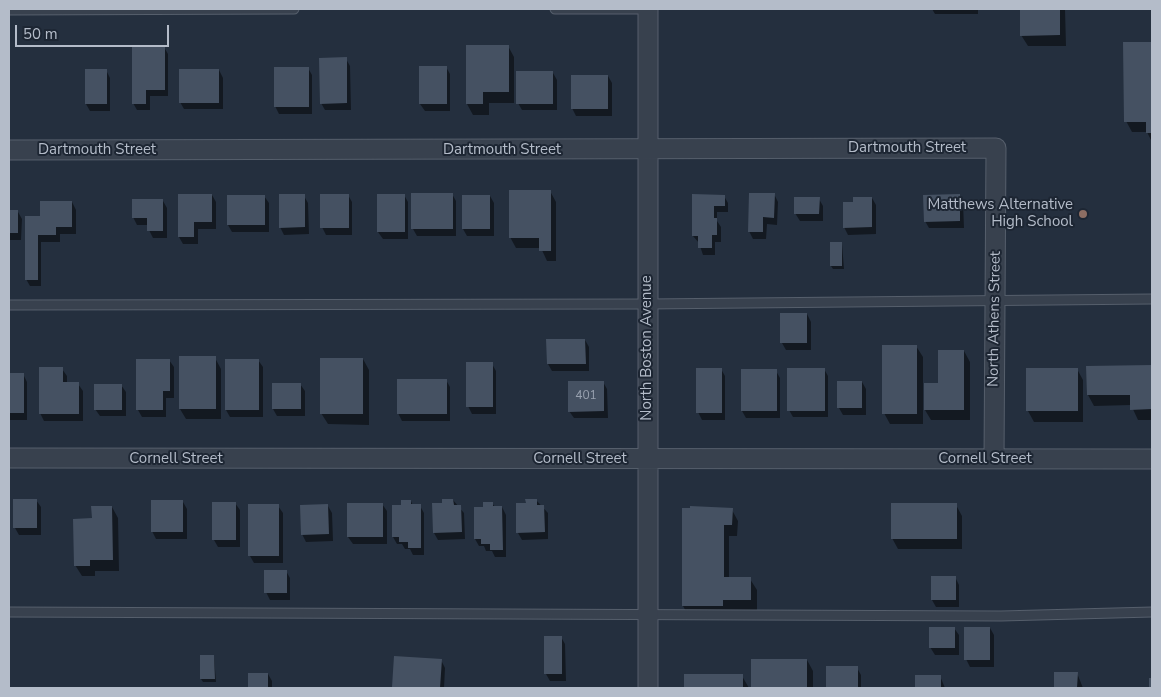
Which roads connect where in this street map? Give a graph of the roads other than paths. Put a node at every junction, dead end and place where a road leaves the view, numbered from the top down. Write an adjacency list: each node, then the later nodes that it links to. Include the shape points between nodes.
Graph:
1 (294, 9): 4 (lane)
2 (554, 9): 3 (lane)
3 (648, 9): 6 (street, North Boston Avenue)
4 (9, 10)
5 (996, 148): 6 (street, Dartmouth Street); 9 (street, North Athens Street)
6 (648, 149): 7 (street, Dartmouth Street); 10 (street, North Boston Avenue)
7 (9, 150)
8 (1152, 299): 9 (lane)
9 (994, 301): 10 (lane); 14 (street, North Athens Street)
10 (647, 304): 11 (lane); 13 (street, North Boston Avenue)
11 (9, 305)
12 (9, 458): 13 (street, Cornell Street)
13 (647, 459): 14 (street, Cornell Street); 18 (street, North Boston Avenue)
14 (994, 459): 15 (street, Cornell Street)
15 (1152, 459)
16 (9, 612): 18 (lane)
17 (1152, 612): 18 (lane, via 1001,616)
18 (648, 614): 19 (street, North Boston Avenue)
19 (648, 688)

